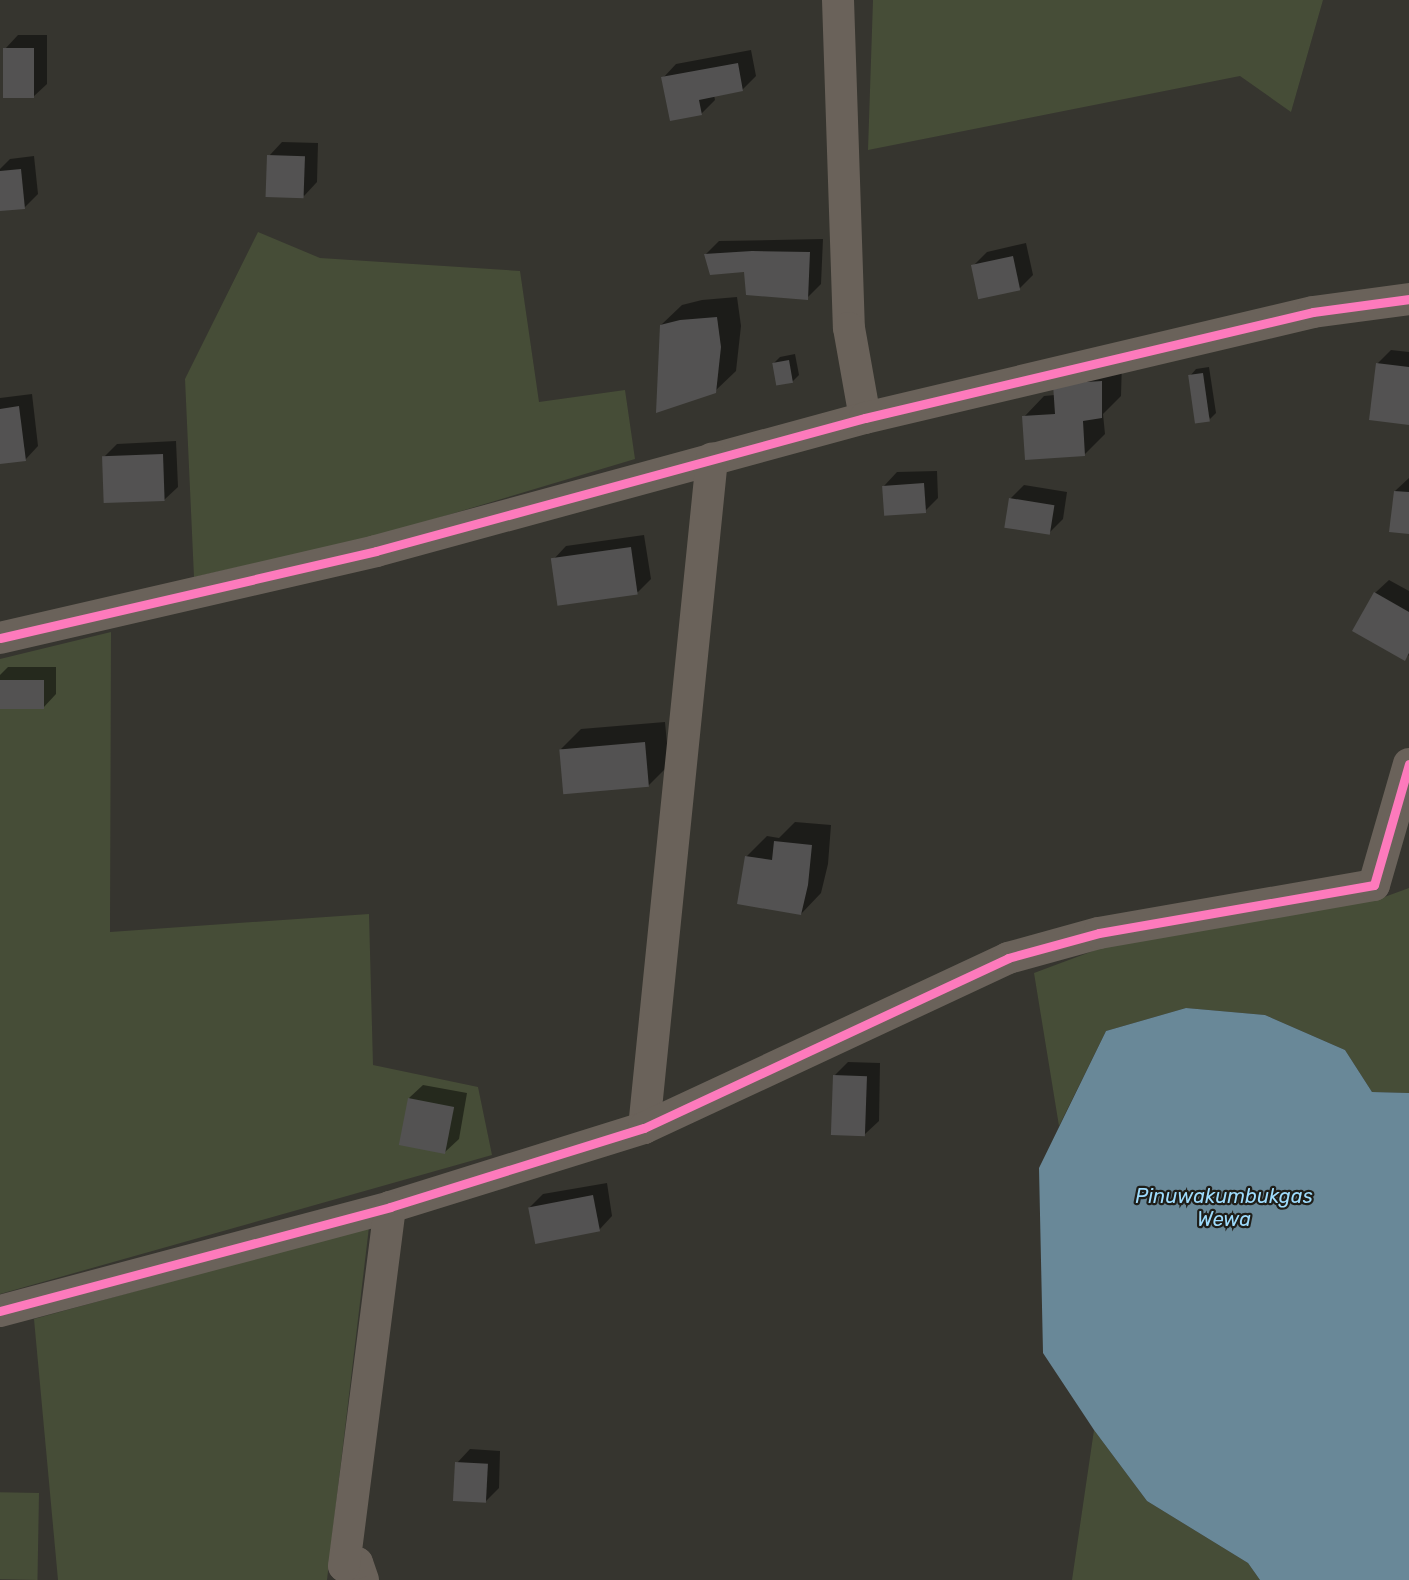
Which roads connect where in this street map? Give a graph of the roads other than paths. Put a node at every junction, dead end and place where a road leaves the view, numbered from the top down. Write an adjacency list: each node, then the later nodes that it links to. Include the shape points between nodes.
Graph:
1 (838, 0): 3 (street, via 849,328)
2 (1409, 299): 3 (street, via 1313,312)
3 (865, 418): 4 (street)
4 (712, 458): 5 (street, via 376,551); 7 (street)
5 (0, 638)
6 (1409, 764): 7 (street, via 1374,885 1100,933 1008,958)
7 (644, 1128): 8 (street)
8 (390, 1207): 9 (street); 10 (street, via 344,1566 357,1563)
9 (0, 1311)
10 (363, 1580)

